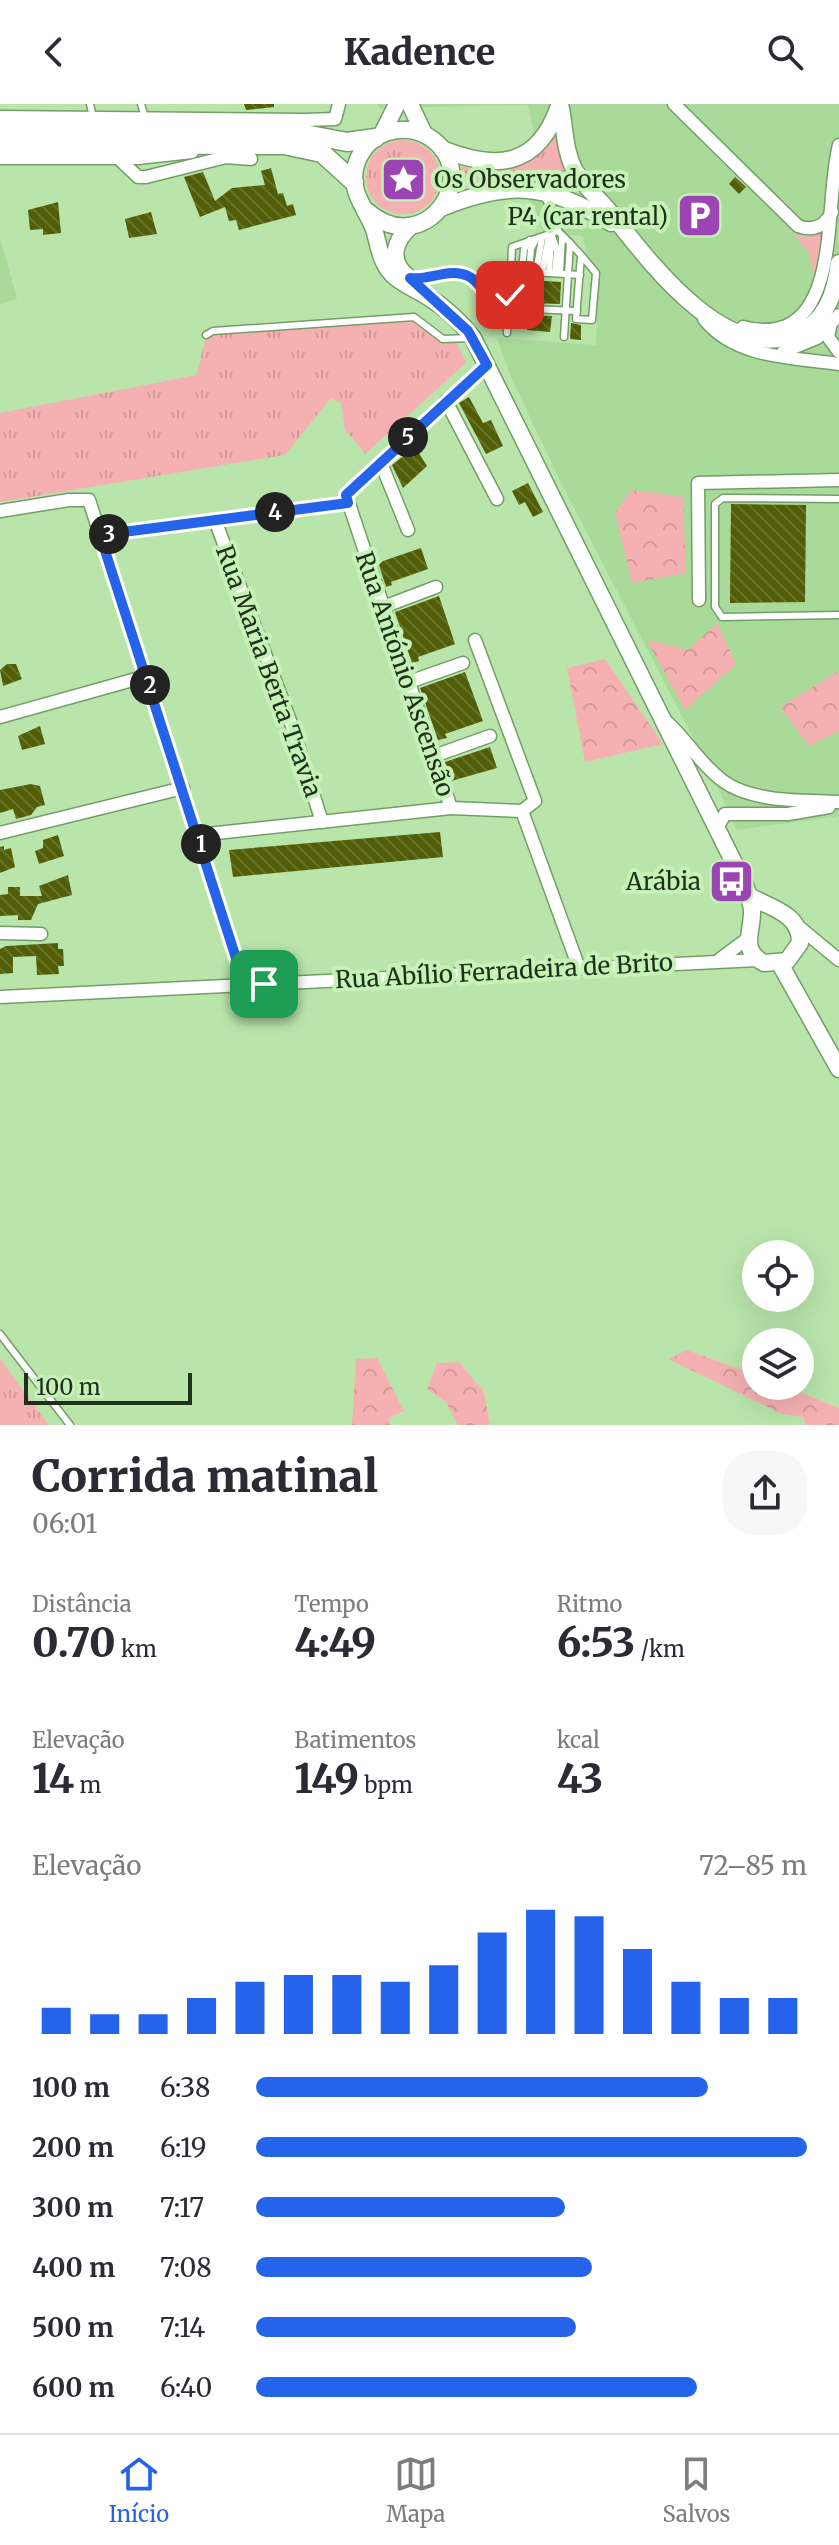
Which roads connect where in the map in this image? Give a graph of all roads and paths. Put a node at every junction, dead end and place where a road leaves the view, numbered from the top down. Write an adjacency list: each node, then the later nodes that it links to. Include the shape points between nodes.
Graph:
1 (141, 104): 9 (lane)
2 (339, 104): 10 (street, via 335,119)
3 (397, 104): 14 (street)
4 (410, 104): 13 (street)
5 (560, 104): 18 (street, via 545,137 511,159 487,163); 28 (street, via 575,171)
6 (674, 104): 26 (street, via 798,226 817,228)
7 (92, 111): 8 (street); 9 (street)
8 (0, 117)
9 (145, 117): 10 (street)
10 (230, 118): 11 (street)
11 (250, 127): 12 (main road); 14 (main road, via 303,131 347,142)
12 (0, 129)
13 (424, 134): 14 (street, via 396,129); 18 (street)
14 (378, 136): 22 (street, via 359,157)
15 (0, 144): 16 (main road)
16 (228, 144): 21 (street); 22 (main road, via 313,149 331,158)
17 (839, 145): 26 (street)
18 (442, 149): 24 (street, via 451,179)
19 (0, 158): 21 (street, via 118,158)
20 (251, 159): 21 (street, via 226,157 146,177 138,177)
21 (134, 163)
22 (354, 182): 25 (street)
23 (539, 190): 24 (street, via 488,191); 28 (street, via 578,201); 29 (lane, via 556,218)
24 (441, 208): 27 (street)
25 (367, 211): 27 (street, via 387,224); 40 (street, via 389,271)
26 (832, 211): 39 (street, via 822,292 794,323 752,330)
27 (411, 226): 37 (street, via 394,254)
28 (626, 232): 39 (street)
29 (544, 237): 30 (lane); 34 (lane); 34 (lane, via 531,249); 34 (lane, via 557,251); 38 (lane, via 512,247)
30 (562, 238): 31 (lane); 34 (lane)
31 (570, 243): 32 (lane); 35 (lane)
32 (581, 255): 36 (lane); 43 (lane, via 596,273 592,320 576,319)
33 (839, 263): 39 (street, via 829,307 802,332 781,340 752,340 728,331)
34 (542, 272): 35 (lane); 38 (lane, via 518,271)
35 (568, 274): 36 (lane); 42 (lane)
36 (580, 275): 43 (lane)
37 (410, 278): 40 (street); 41 (lane, via 467,275 496,303)
38 (510, 281): 41 (lane)
39 (685, 294): 51 (street, via 710,327 750,351)
40 (426, 295): 49 (street)
41 (507, 305): 42 (lane); 46 (lane)
42 (566, 311): 43 (lane); 48 (lane)
43 (577, 311)
44 (839, 315): 45 (street)
45 (830, 327): 50 (street, via 828,337); 51 (street, via 802,346)
46 (507, 333)
47 (206, 335): 49 (lane, via 414,317 443,339)
48 (564, 337)
49 (473, 338): 53 (street)
50 (839, 352)
51 (768, 354): 52 (street)
52 (839, 364)
53 (487, 365): 54 (street); 73 (street)
54 (446, 401): 55 (street); 57 (street)
55 (381, 463): 59 (street, via 346,495); 62 (street)
56 (839, 480): 65 (street, via 698,483)
57 (497, 499)
58 (839, 499): 67 (lane, via 723,498 715,504 715,607 722,617)
59 (348, 503): 61 (street); 66 (street, Rua António Ascensão)
60 (0, 511): 63 (street, via 89,500)
61 (215, 520): 63 (street); 80 (street, Rua Maria Berta Travia)
62 (408, 530)
63 (100, 535): 70 (street)
64 (436, 587): 66 (street)
65 (699, 600)
66 (383, 607): 71 (street, Rua António Ascensão)
67 (839, 615)
68 (475, 640): 79 (street, via 535,801)
69 (463, 663): 71 (street)
70 (147, 676): 72 (street); 76 (street)
71 (409, 682): 75 (street, Rua António Ascensão)
72 (0, 717)
73 (663, 719): 77 (street, via 734,787); 81 (street)
74 (490, 736): 75 (street)
75 (434, 756): 78 (street, Rua António Ascensão)
76 (183, 788): 82 (street); 83 (street)
77 (839, 804): 81 (street, via 788,814 725,814)
78 (451, 808): 79 (street, Rua António Ascensão); 80 (street)
79 (522, 811): 94 (street)
80 (322, 822): 83 (street)
81 (717, 828): 84 (street)
82 (0, 833)
83 (198, 835): 95 (street)
84 (749, 896): 85 (street); 88 (street)
85 (776, 911): 86 (street); 88 (street, via 763,913)
86 (799, 927): 90 (street); 91 (street)
87 (0, 933): 89 (street)
88 (748, 933): 92 (street); 93 (street)
89 (41, 934)
90 (790, 957): 91 (street); 93 (street); 97 (street)
91 (833, 957)
92 (720, 959): 93 (street, Rua Abílio Ferradeira de Brito); 94 (street, Rua Abílio Ferradeira de Brito)
93 (758, 960)
94 (579, 968): 95 (street, Rua Abílio Ferradeira de Brito)
95 (245, 986): 96 (street, Rua Abílio Ferradeira de Brito)
96 (0, 997)
97 (839, 1069)
98 (0, 1334): 99 (lane)
99 (70, 1425)

